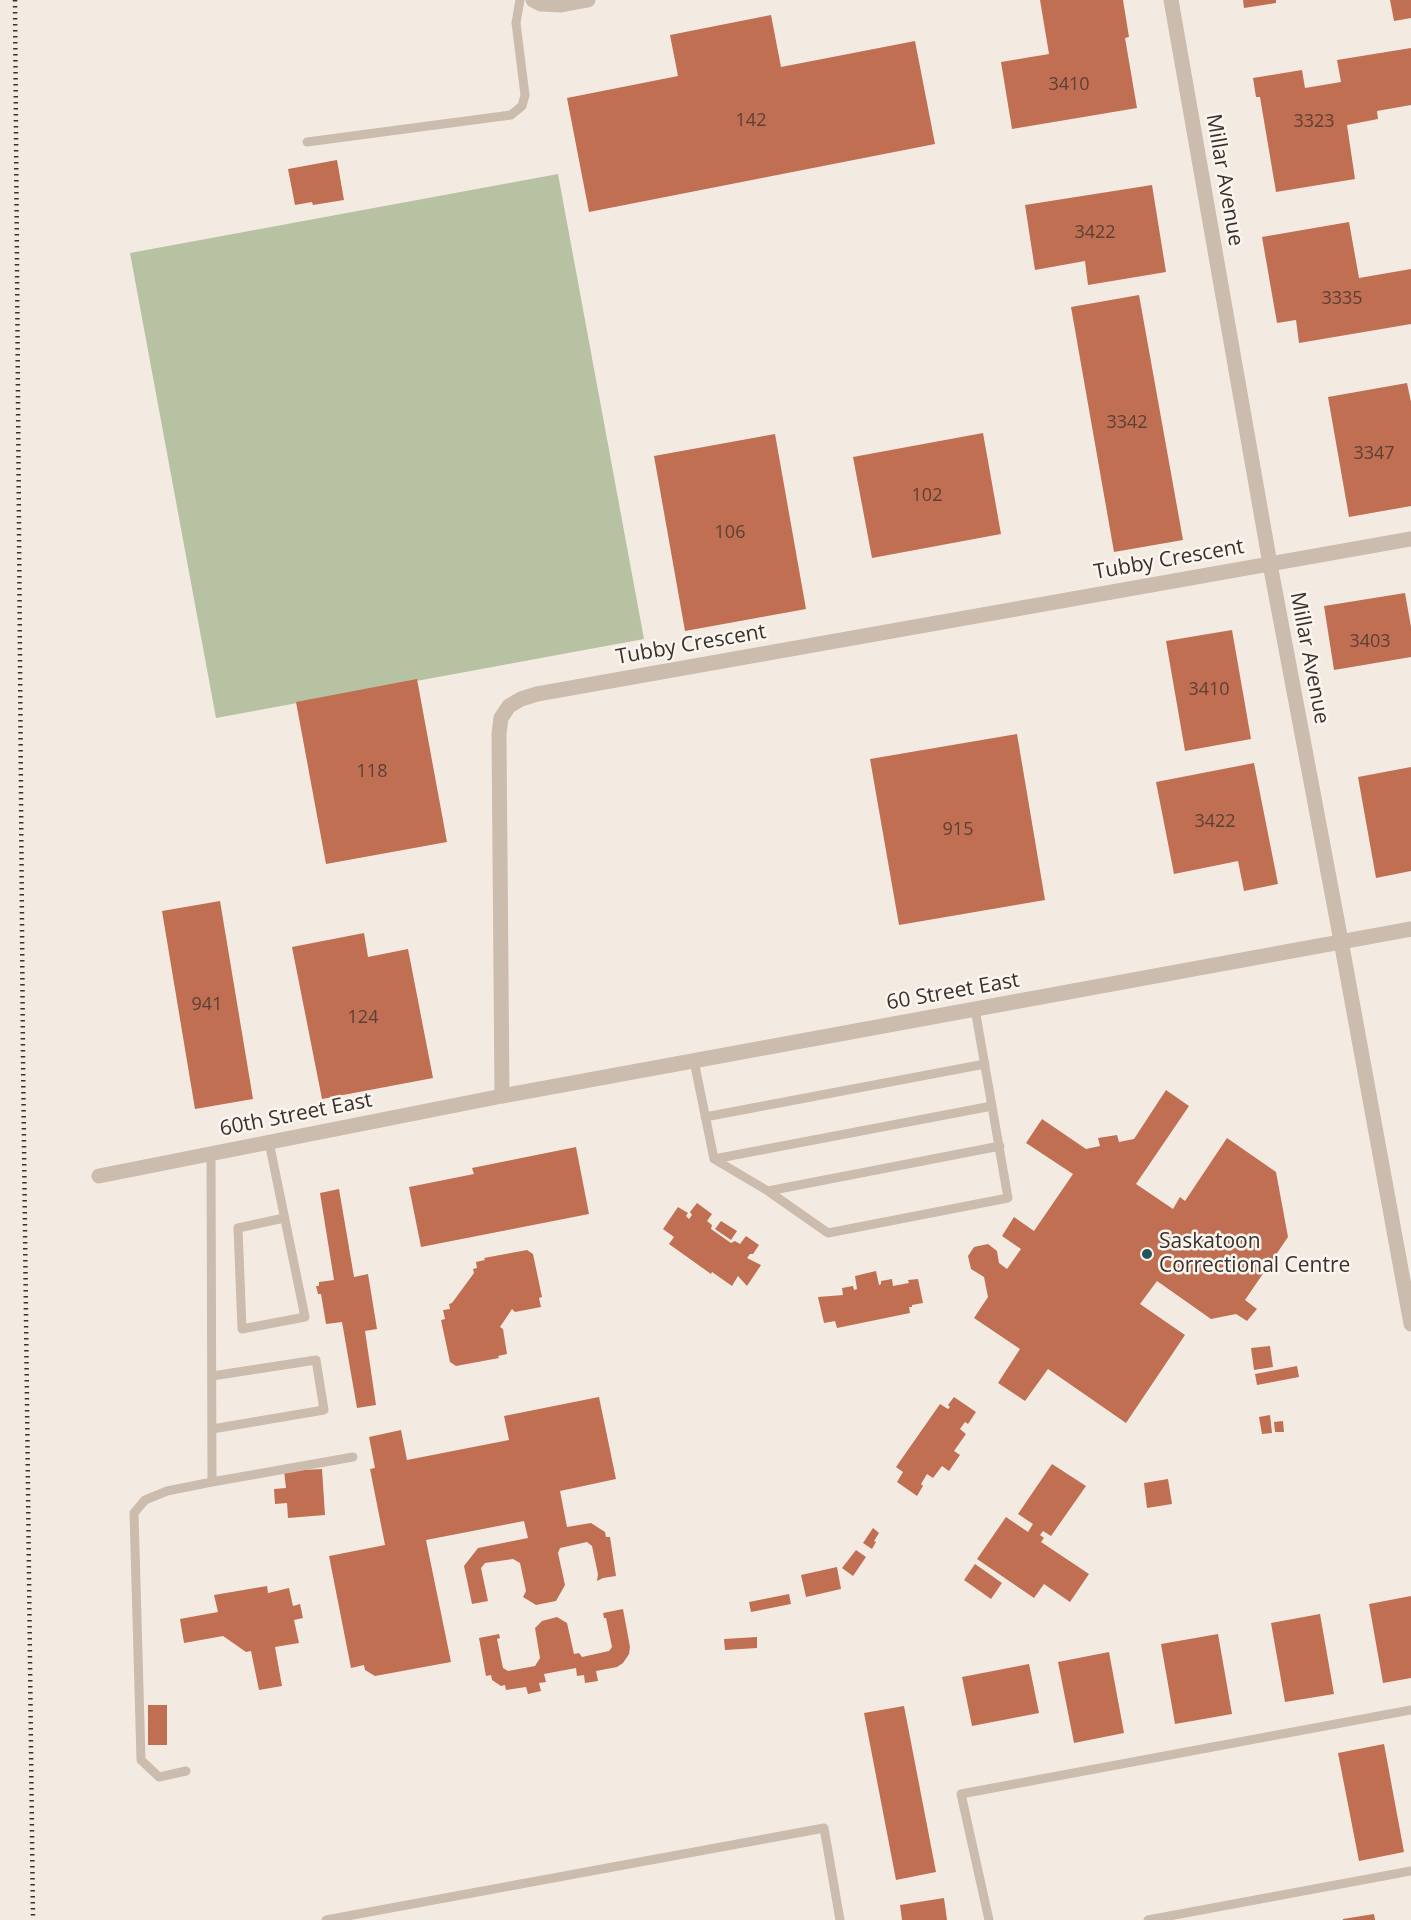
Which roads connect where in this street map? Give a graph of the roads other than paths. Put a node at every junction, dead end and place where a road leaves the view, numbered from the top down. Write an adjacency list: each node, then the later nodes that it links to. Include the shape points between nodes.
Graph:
1 (519, 0): 5 (lane, via 516,23 525,95 522,106 511,115)
2 (533, 0): 3 (street, via 561,5)
3 (588, 0)
4 (1171, 0): 7 (street, Millar Avenue)
5 (307, 142)
6 (1411, 539): 7 (street, Tubby Crescent)
7 (1270, 564): 9 (street, Millar Avenue); 13 (street, Tubby Crescent, via 537,694 509,705 501,718 499,734)
8 (1411, 929): 9 (street, 60 Street East)
9 (1341, 941): 10 (street, 60 Street East); 23 (street, Millar Avenue)
10 (975, 1009): 11 (street, 60 Street East); 12 (lane)
11 (694, 1061): 13 (street, 60 Street East); 15 (lane)
12 (985, 1064): 14 (lane); 15 (lane)
13 (502, 1096): 16 (street, 60th Street East)
14 (992, 1106): 17 (lane); 19 (lane)
15 (705, 1116): 19 (lane)
16 (269, 1142): 18 (street, 60th Street East); 22 (lane)
17 (1000, 1146): 21 (lane); 21 (lane, via 1008,1198 828,1233)
18 (211, 1154): 20 (street, 60th Street East); 24 (lane)
19 (714, 1159): 21 (lane)
20 (99, 1176)
21 (768, 1191)
22 (284, 1218): 22 (lane, via 305,1317 242,1329 238,1228)
23 (1411, 1324)
24 (212, 1376): 25 (lane); 25 (lane, via 316,1360 324,1410)
25 (212, 1429): 27 (lane)
26 (353, 1457): 27 (lane)
27 (212, 1482): 29 (lane, via 167,1491 145,1500 134,1513 141,1760 159,1777)
28 (1411, 1710): 33 (lane, via 962,1794)
29 (186, 1771)
30 (1411, 1871): 34 (lane)
31 (326, 1920): 32 (lane, via 824,1828)
32 (840, 1920)
33 (988, 1920)
34 (1148, 1920)

